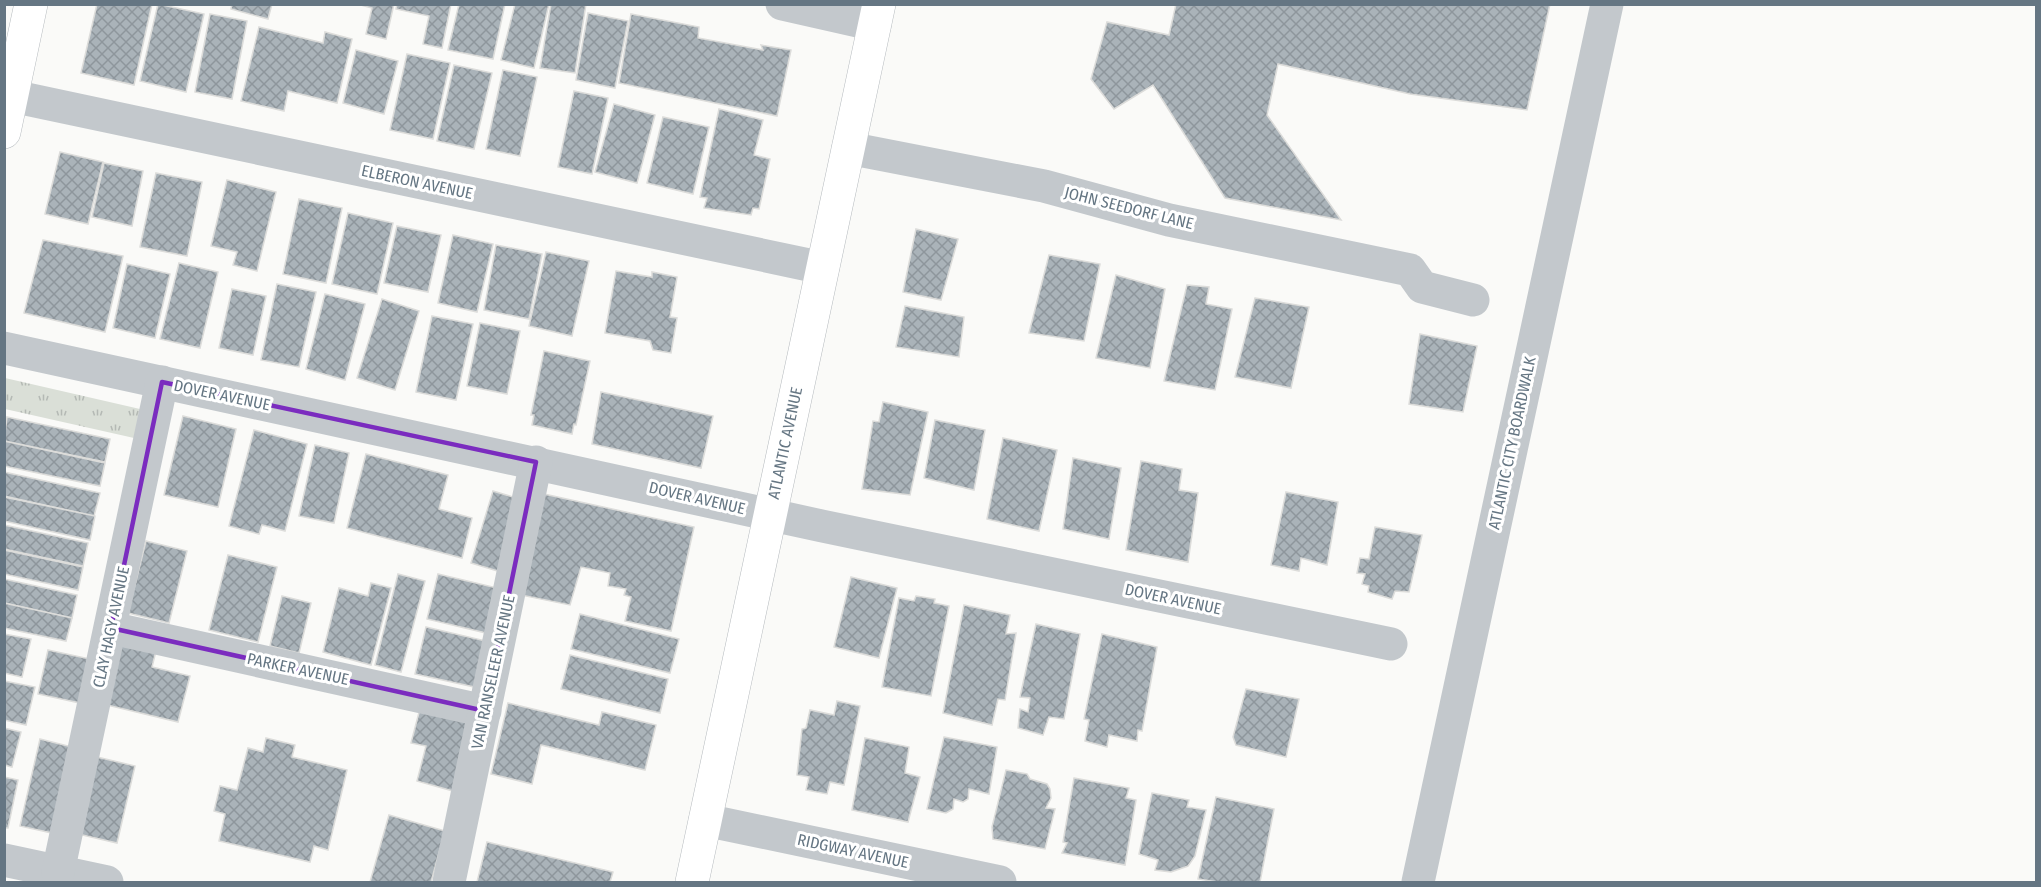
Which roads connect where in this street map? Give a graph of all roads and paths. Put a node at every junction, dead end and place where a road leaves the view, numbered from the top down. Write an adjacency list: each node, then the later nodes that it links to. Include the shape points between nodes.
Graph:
1 (31, 4): 5 (main road)
2 (782, 4): 4 (street)
3 (1608, 4): 24 (street, ATLANTIC CITY BOARDWALK)
4 (877, 15): 7 (main road, ATLANTIC AVENUE)
5 (12, 96): 6 (main road); 8 (street, ELBERON AVENUE)
6 (4, 132)
7 (848, 148): 8 (main road, ATLANTIC AVENUE); 9 (street, JOHN SEEDORF LANE, via 1044,186 1168,220 1410,270 1422,287)
8 (823, 268): 13 (main road, ATLANTIC AVENUE)
9 (1473, 300)
10 (4, 348): 11 (street, DOVER AVENUE)
11 (162, 381): 12 (street, DOVER AVENUE); 14 (street, CLAY HAGY AVENUE)
12 (536, 462): 13 (street, DOVER AVENUE); 16 (street, VAN RANSELEER AVENUE)
13 (770, 514): 15 (street, DOVER AVENUE); 17 (main road, ATLANTIC AVENUE)
14 (111, 628): 16 (street, PARKER AVENUE); 19 (street, CLAY HAGY AVENUE)
15 (1391, 644)
16 (485, 711): 21 (street, VAN RANSELEER AVENUE)
17 (705, 820): 22 (main road, ATLANTIC AVENUE); 23 (street, RIDGWAY AVENUE)
18 (4, 860): 19 (street)
19 (58, 872): 20 (street)
20 (107, 882)
21 (449, 882)
22 (692, 882)
23 (1000, 882)
24 (1418, 882)

